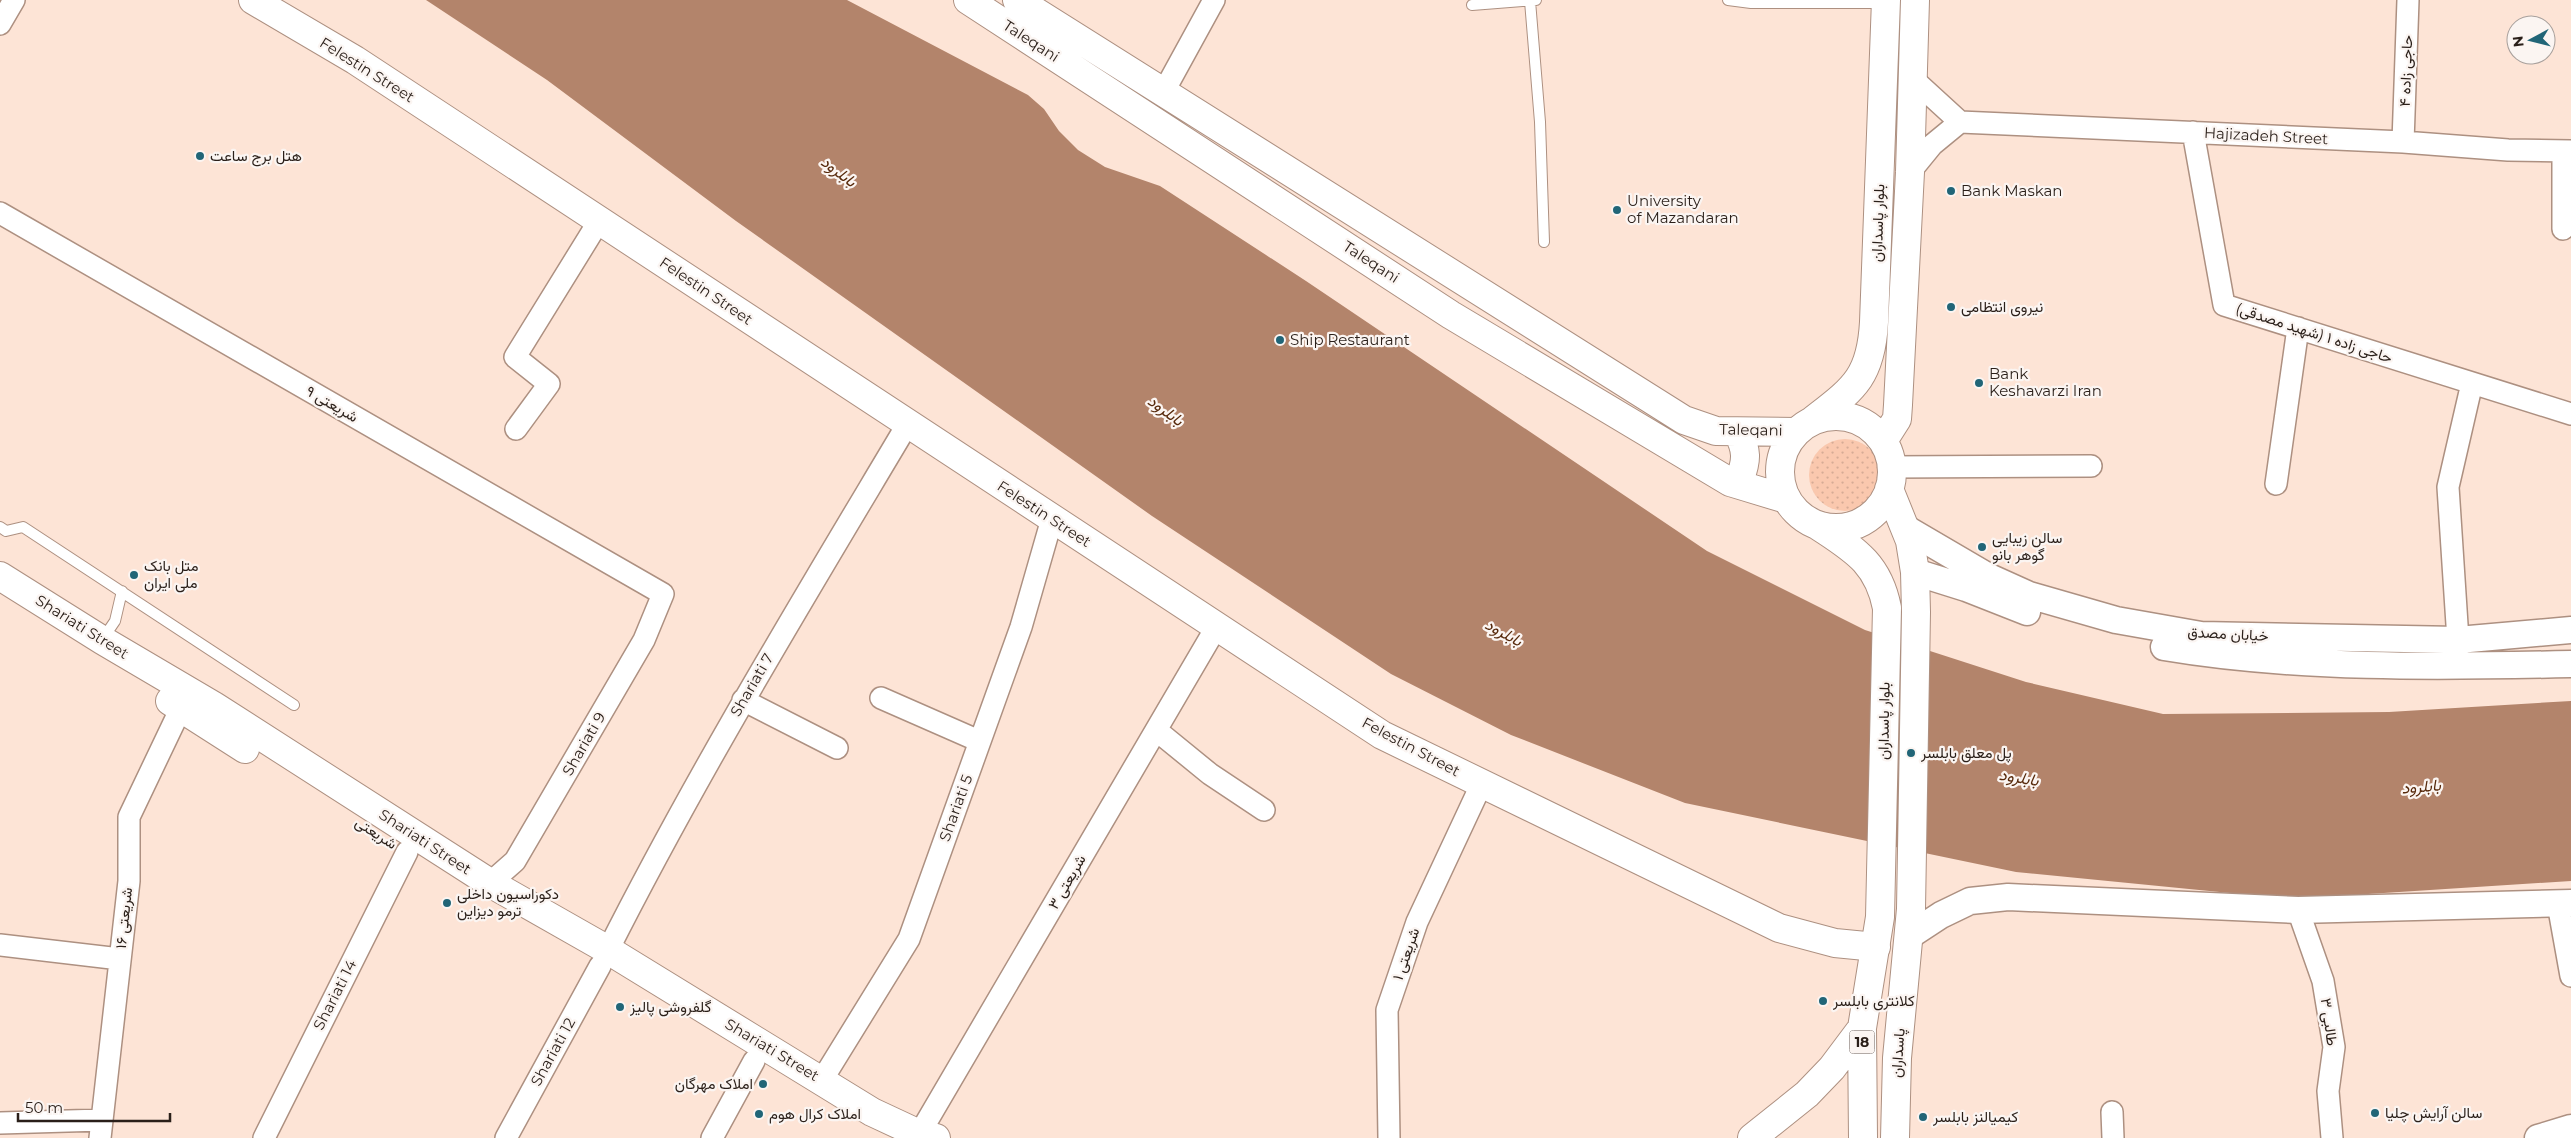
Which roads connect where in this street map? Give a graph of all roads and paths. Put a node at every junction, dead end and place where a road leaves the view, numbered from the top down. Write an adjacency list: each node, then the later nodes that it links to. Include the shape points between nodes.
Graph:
1 (14, 0): 12 (street)
2 (253, 0): 21 (main road, Felestin Street, via 355,60)
3 (968, 0): 34 (main road, Taleqani, via 1451,315)
4 (1017, 0): 14 (main road, Taleqani)
5 (1214, 0): 14 (street)
6 (1533, 0): 11 (lane); 23 (lane)
7 (1728, 0): 10 (lane, via 1751,3)
8 (1915, 0): 13 (main road, بلوار پاسداران)
9 (2408, 0): 17 (street, حاجی زاده ۴)
10 (1886, 2): 28 (main road, بلوار پاسداران, via 1872,345 1866,368 1854,385)
11 (1472, 5)
12 (0, 24)
13 (1913, 79): 15 (street); 19 (main road, بلوار پاسداران)
14 (1164, 93): 30 (main road, Taleqani, via 1684,420 1716,431)
15 (1960, 122): 16 (street, Hajizadeh Street); 19 (street, via 1932,145)
16 (2193, 132): 17 (street, Hajizadeh Street); 24 (street, حاجی زاده ۱ (شهید مصدقی), via 2224,305)
17 (2403, 142): 18 (street, Hajizadeh Street)
18 (2567, 151): 22 (street)
19 (1910, 172): 31 (main road, بلوار پاسداران, via 1898,412)
20 (0, 213): 61 (street, Shariati 9, via 663,594 644,640 515,861)
21 (599, 221): 27 (main road, Felestin Street); 29 (street, via 515,357 548,384)
22 (2563, 229)
23 (1544, 242)
24 (2298, 328): 25 (street, حاجی زاده ۱ (شهید مصدقی)); 35 (street)
25 (2472, 383): 26 (street, حاجی زاده ۱ (شهید مصدقی)); 48 (street, via 2448,487)
26 (2571, 414)
27 (907, 425): 37 (main road, Felestin Street); 52 (street, Shariati 7)
28 (1804, 426): 30 (main road, Taleqani); 31 (main road, via 1830,416 1848,417 1870,428); 36 (main road, via 1785,447 1780,464)
29 (516, 429)
30 (1738, 433): 34 (main road, via 1745,447 1746,463 1740,478)
31 (1883, 441): 33 (main road)
32 (2091, 466): 33 (street)
33 (1890, 478): 38 (main road, via 1877,510 1863,521 1841,528); 40 (main road, بلوار پاسداران)
34 (1730, 482): 36 (main road, Taleqani)
35 (2276, 484)
36 (1786, 499): 38 (main road, via 1802,517)
37 (1052, 518): 45 (main road, Felestin Street); 56 (street, Shariati 5, via 1021,627)
38 (1817, 525): 67 (main road, بلوار پاسداران, via 1866,560 1884,590 1887,608 1880,917)
39 (0, 527): 43 (lane, via 6,531 23,527)
40 (1905, 528): 41 (main road, بلوار پاسداران); 48 (street, خیابان مصدق, via 1987,576 2029,595 2116,620 2201,635)
41 (1915, 572): 50 (street, خیابان مصدق, via 2109,637 2201,653 2323,662); 63 (main road, بلوار پاسداران)
42 (0, 576): 47 (main road, Shariati Street)
43 (122, 591): 47 (lane, via 115,621); 53 (lane)
44 (0, 596): 54 (main road, شریعتی)
45 (1217, 626): 55 (street, شریعتی ۳); 58 (main road, Felestin Street, via 1382,735)
46 (2571, 630): 48 (street, خیابان مصدق)
47 (102, 640): 61 (main road, Shariati Street, via 214,706)
48 (2458, 640): 50 (street)
49 (2571, 664): 50 (street, خیابان مصدق)
50 (2456, 666)
51 (881, 698): 56 (street)
52 (743, 700): 57 (street); 68 (street, Shariati 7, via 659,848)
53 (294, 705)
54 (181, 708): 60 (main road, شریعتی); 69 (street, شریعتی ۱۶, via 130,817 129,881)
55 (1156, 730): 59 (street, via 1210,774); 78 (street, شریعتی ۳)
56 (979, 741): 73 (street, Shariati 5, via 909,939)
57 (837, 748)
58 (1482, 783): 67 (main road, Felestin Street, via 1779,928 1834,942); 83 (street, شریعتی ۱, via 1417,922 1387,1010)
59 (1264, 810)
60 (407, 852): 68 (main road, شریعتی); 79 (street, Shariati 14)
61 (490, 883): 68 (main road, Shariati Street)
62 (2565, 903): 64 (street); 70 (street)
63 (1911, 910): 65 (main road, پاسداران / 18)
64 (2298, 910): 65 (street, via 2008,897 1970,901); 88 (street, طالبی ۳, via 2322,981 2334,1047 2328,1090)
65 (1909, 936): 86 (main road, پاسداران / 18, via 1897,1058)
66 (0, 945): 69 (street)
67 (1876, 947): 71 (main road, 18)
68 (604, 958): 72 (main road, شریعتی); 73 (main road, Shariati Street); 80 (street, Shariati 12)
69 (120, 959): 77 (street, شریعتی ۱۶)
70 (2571, 976)
71 (1862, 1028): 84 (main road, via 1832,1068 1807,1094); 85 (main road, 18)
72 (754, 1061): 81 (street); 82 (main road, شریعتی)
73 (822, 1080): 78 (main road, Shariati Street, via 872,1112)
74 (2112, 1112): 87 (street)
75 (0, 1123): 77 (street)
76 (2571, 1128): 89 (street)
77 (101, 1129)
78 (924, 1137)
79 (264, 1138)
80 (506, 1138)
81 (712, 1138)
82 (886, 1138)
83 (1389, 1138)
84 (1752, 1138)
85 (1862, 1138)
86 (1895, 1138)
87 (2113, 1138)
88 (2332, 1138)
89 (2538, 1138)

